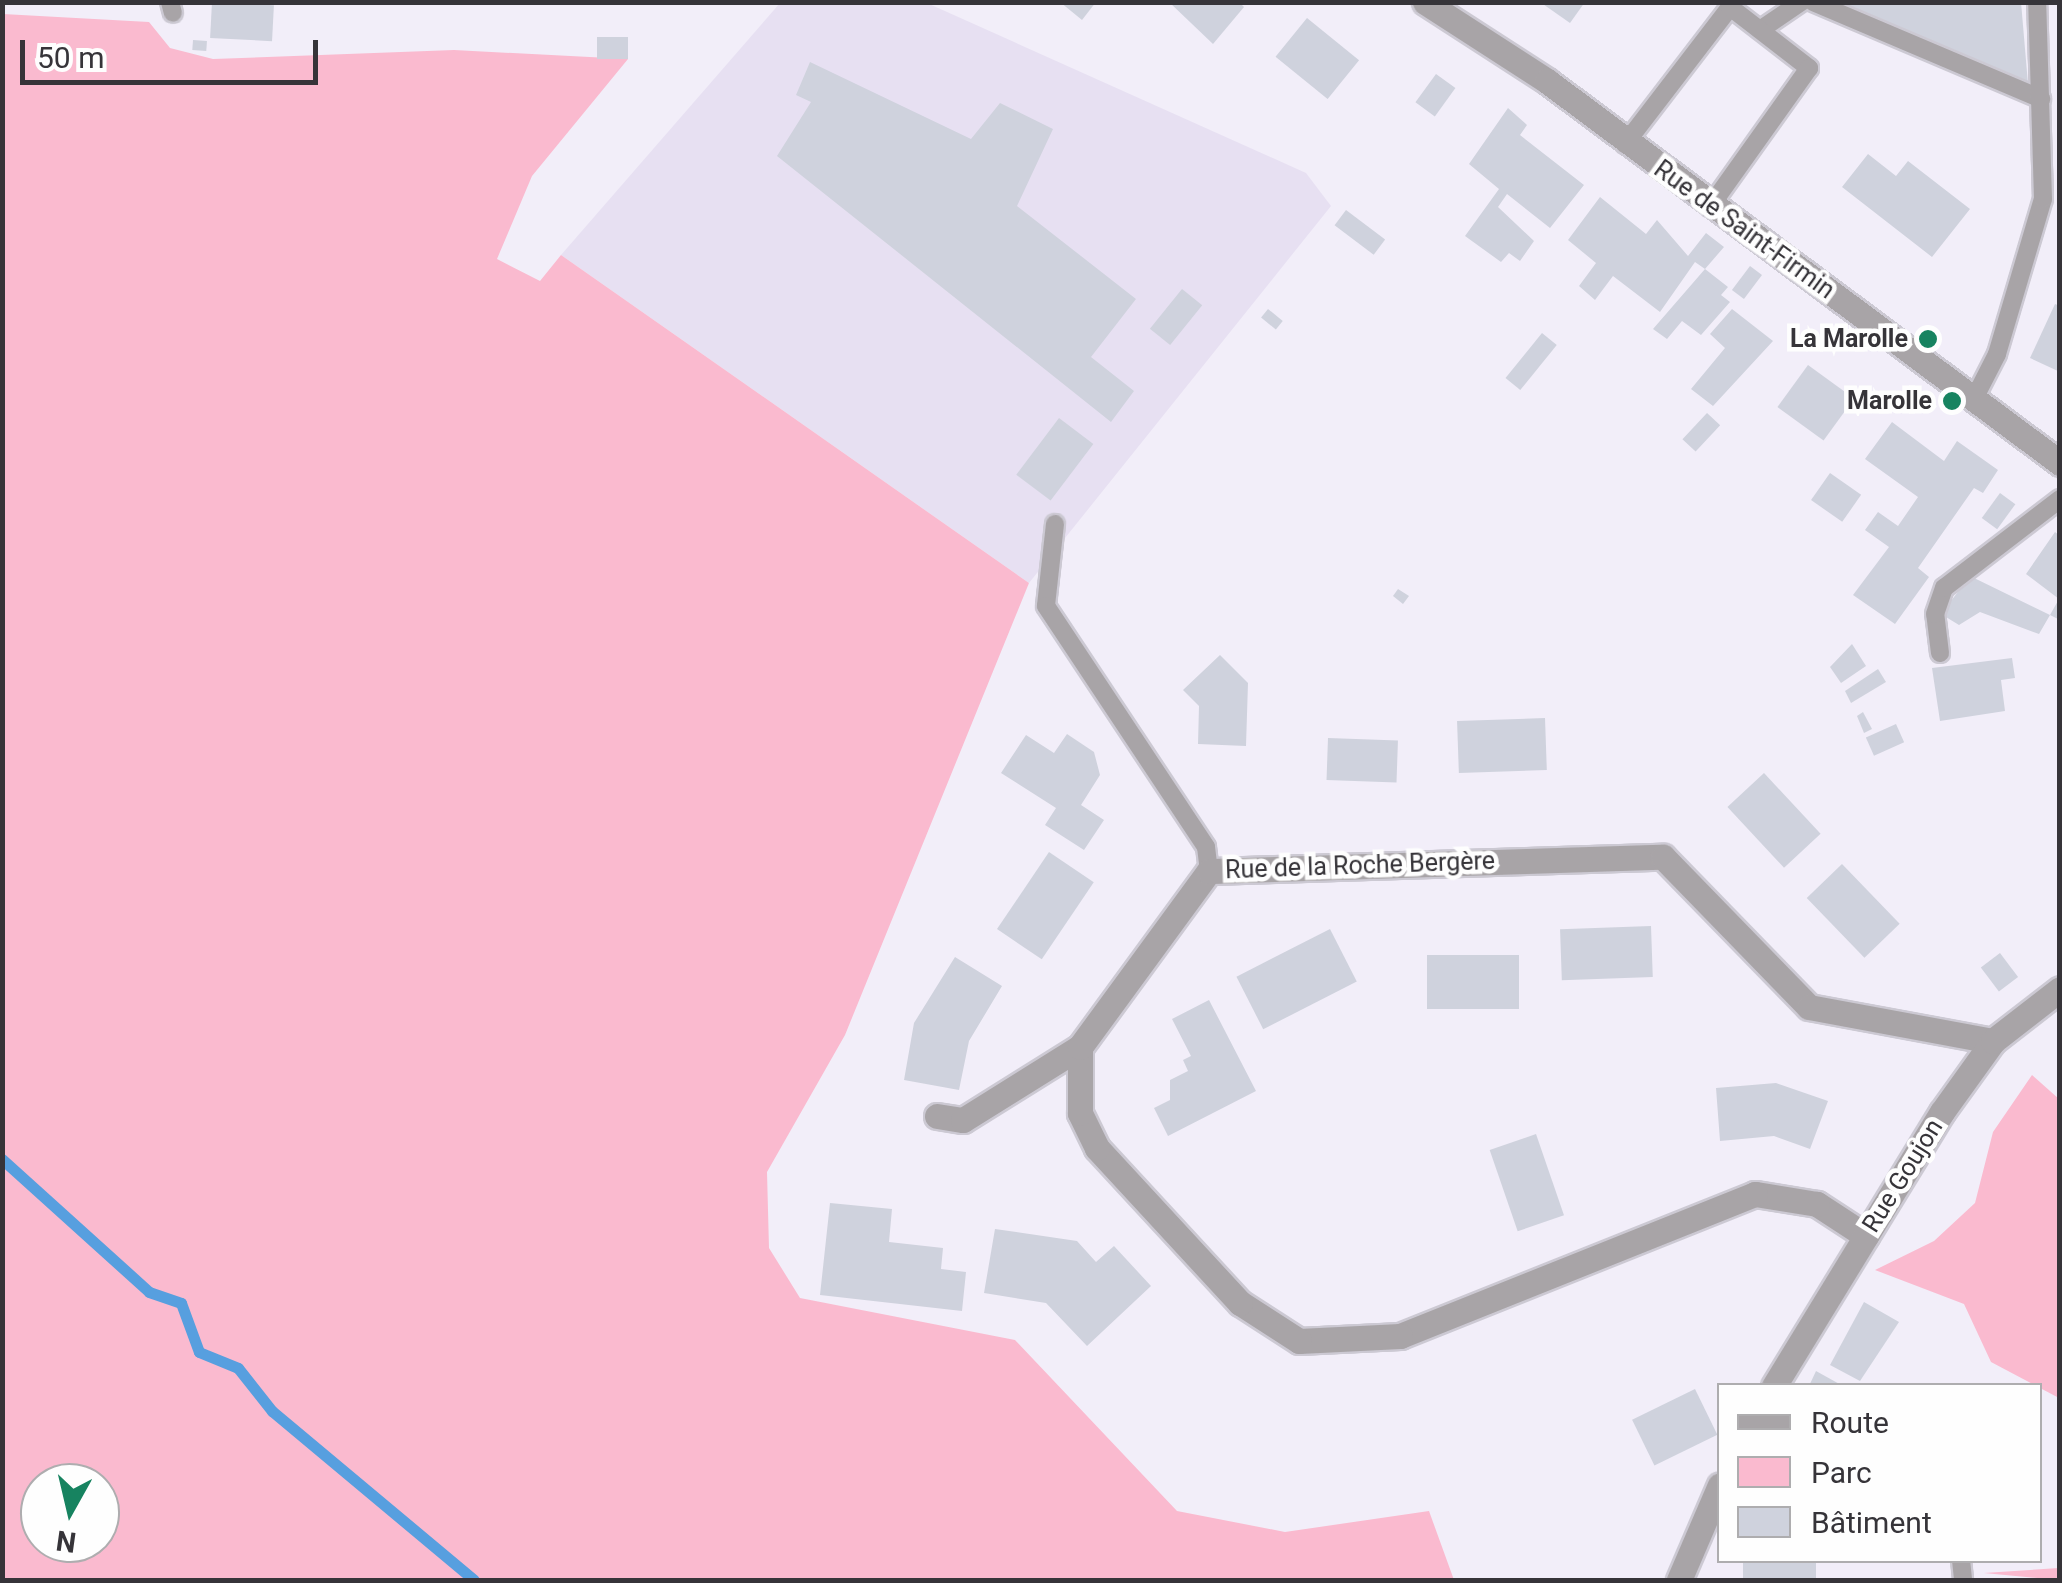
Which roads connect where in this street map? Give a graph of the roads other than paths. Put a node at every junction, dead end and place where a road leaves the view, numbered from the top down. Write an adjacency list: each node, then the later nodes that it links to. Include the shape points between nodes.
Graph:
1 (1425, 2): 7 (street, Rue de Saint-Firmin)
2 (1802, 2): 5 (lane)
3 (1813, 2): 6 (lane)
4 (2036, 2): 6 (lane)
5 (1760, 30): 7 (lane, via 1730,7); 8 (lane, via 1809,68)
6 (2041, 99): 9 (lane, via 2043,199 1998,354)
7 (1626, 144): 8 (street, Rue de Saint-Firmin)
8 (1710, 207): 9 (street, Rue de Saint-Firmin)
9 (1974, 401): 10 (street, Rue de Saint-Firmin)
10 (2060, 463)
11 (2060, 499): 13 (lane, via 1944,588 1935,614)
12 (1055, 524): 14 (lane, via 1046,606 1206,847)
13 (1940, 653)
14 (1209, 871): 16 (street, Rue de la Roche Bergère, via 1662,857 1809,1007); 17 (street, Rue de la Roche Bergère)
15 (2060, 989): 16 (street, Rue Goujon)
16 (1993, 1041): 19 (street, Rue Goujon)
17 (1080, 1048): 18 (street, via 962,1120); 19 (street, via 1080,1113 1097,1148 1240,1303 1298,1341 1400,1336 1754,1194 1817,1204)
18 (936, 1116)
19 (1866, 1236): 20 (street, Rue Goujon)
20 (1776, 1383)
21 (1717, 1491): 22 (street)
22 (1679, 1580)

